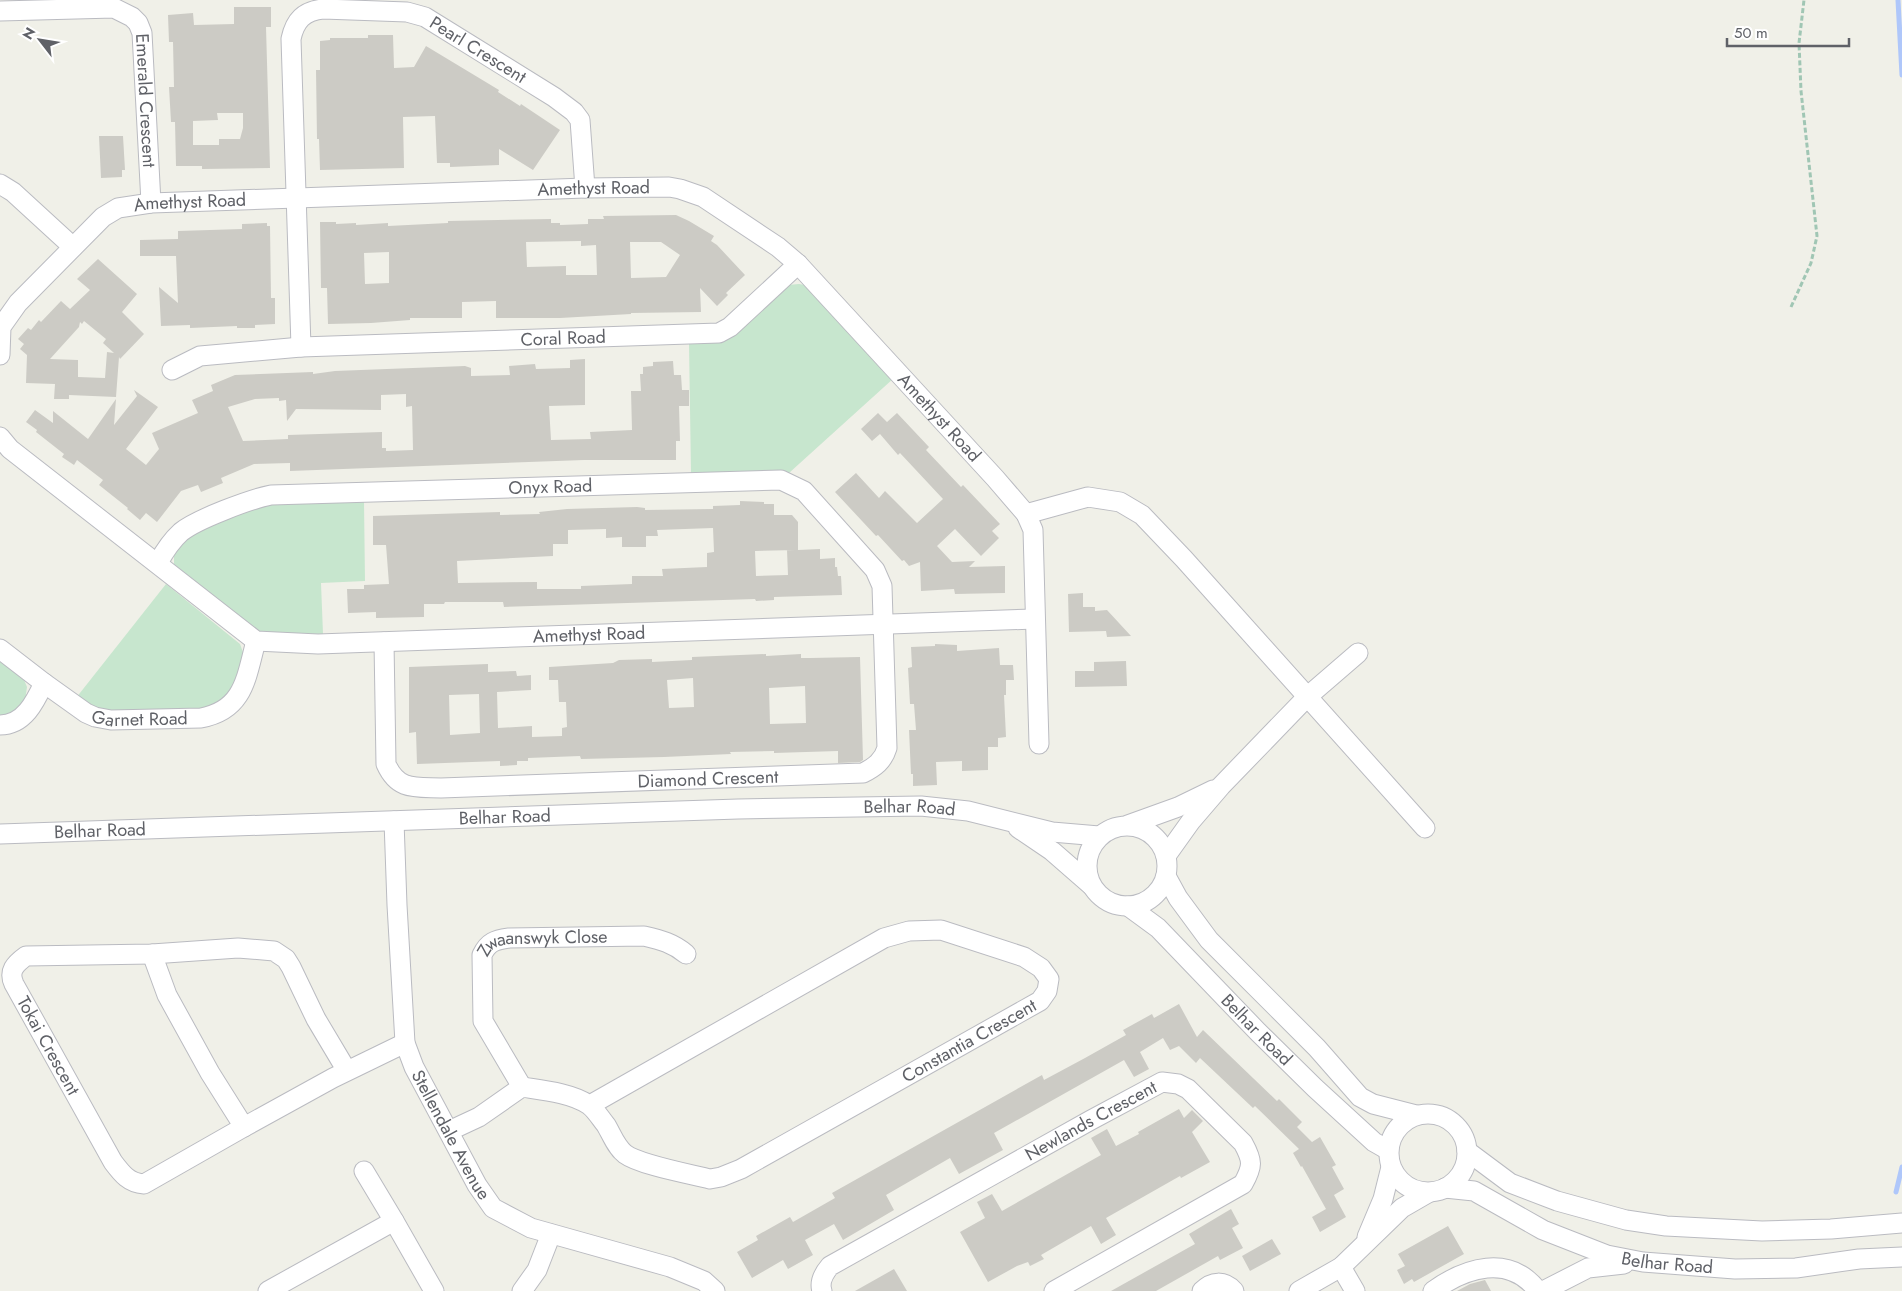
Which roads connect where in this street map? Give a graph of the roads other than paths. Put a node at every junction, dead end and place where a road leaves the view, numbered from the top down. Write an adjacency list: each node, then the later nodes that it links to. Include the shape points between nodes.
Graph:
1 (0, 11): 5 (street, Emerald Crescent, via 114,8 138,23 142,33)
2 (0, 184): 6 (street)
3 (585, 188): 4 (street, Amethyst Road); 4 (street, Pearl Crescent, via 580,120 554,96 425,17 407,12 323,9 312,10 302,16 296,22 291,38); 7 (street, Amethyst Road, via 669,187 691,192 766,238)
4 (296, 198): 5 (street, Amethyst Road); 9 (street)
5 (151, 203): 6 (street, Amethyst Road, via 112,211)
6 (73, 247): 8 (street, Amethyst Road, via 25,296)
7 (798, 264): 9 (street, Coral Road, via 719,334); 13 (street, Amethyst Road)
8 (1, 327): 10 (street, Amethyst Road)
9 (301, 347): 11 (street, Coral Road, via 200,356)
10 (0, 355)
11 (172, 370)
12 (0, 437): 14 (street, via 10,449)
13 (1026, 514): 15 (street, Amethyst Road, via 1033,530); 22 (street, via 1088,497 1120,502 1142,515)
14 (158, 564): 16 (street, Onyx Road, via 176,537 187,528 271,495 781,480 804,491 875,570 882,586); 17 (street)
15 (1034, 619): 16 (street, Amethyst Road); 24 (street, Amethyst Road)
16 (884, 623): 18 (street, Amethyst Road); 18 (street, Diamond Crescent, via 887,748 882,760 863,773 441,788 402,784 394,779 386,764)
17 (256, 641): 18 (street, Amethyst Road, via 318,644); 21 (street, Garnet Road, via 237,699 226,709 201,718 103,719 86,713)
18 (384, 642)
19 (0, 649): 21 (street, Garnet Road)
20 (1358, 653): 22 (street)
21 (44, 683): 23 (street, via 26,714)
22 (1307, 697): 25 (street); 29 (street)
23 (0, 725)
24 (1039, 744)
25 (1221, 786): 28 (street, via 1178,807); 32 (street)
26 (1007, 820): 27 (street, Belhar Road, via 931,807 862,806); 31 (street, Belhar Road, via 1052,832); 34 (street, Belhar Road, via 1052,851)
27 (394, 821): 30 (street, Belhar Road); 38 (street, Stellendale Avenue)
28 (1128, 825): 31 (street, via 1112,827); 32 (street, via 1141,827 1152,834)
29 (1424, 828)
30 (0, 834)
31 (1099, 836): 34 (street, via 1092,844 1086,864)
32 (1166, 856): 33 (street)
33 (1166, 876): 35 (street, via 1158,892 1144,902); 42 (street, Belhar Road, via 1209,940 1317,1048 1360,1097 1373,1104)
34 (1090, 885): 35 (street, via 1109,903)
35 (1128, 906): 46 (street, Belhar Road, via 1158,928 1258,1032)
36 (152, 954): 39 (street, Tokai Crescent, via 238,948 279,953 291,967); 43 (street, via 167,995); 43 (street, Tokai Crescent, via 26,956 17,962 11,978 113,1162 126,1178 136,1184 144,1184)
37 (686, 954): 40 (street, Zwaanswyk Close, via 676,946 644,936 494,940 482,955 482,1012)
38 (405, 1043): 39 (street, Tokai Crescent); 44 (street, Stellendale Avenue, via 414,1067)
39 (347, 1072): 43 (street, Tokai Crescent)
40 (522, 1087): 41 (street, via 555,1093); 44 (street, via 479,1117)
41 (590, 1105): 41 (street, Constantia Crescent, via 625,1154 710,1179 721,1177 741,1169 1040,1002 1049,980 1041,968 1024,957 942,930 896,934)
42 (1416, 1115): 45 (street, via 1442,1116 1455,1124 1464,1136); 46 (street, via 1400,1125 1392,1137)
43 (244, 1127)
44 (449, 1131): 51 (street, Stellendale Avenue, via 493,1208 531,1228)
45 (1467, 1151): 48 (street, via 1459,1177); 50 (street, Belhar Road, via 1510,1183 1557,1201 1626,1220 1666,1226 1762,1231)
46 (1390, 1159): 48 (street, via 1399,1181 1412,1190); 52 (street, via 1382,1199)
47 (364, 1171): 49 (street)
48 (1437, 1190): 52 (street, via 1402,1208); 54 (street, Belhar Road, via 1474,1191 1543,1230 1607,1255)
49 (394, 1221): 58 (street); 59 (street)
50 (1902, 1223)
51 (551, 1234): 60 (street, via 536,1270); 61 (street, Stellendale Avenue, via 670,1267 704,1281)
52 (1364, 1245): 55 (street)
53 (1902, 1257): 54 (street, Belhar Road, via 1796,1268)
54 (1643, 1262): 68 (street, via 1588,1268)
55 (1341, 1267): 64 (street); 65 (street)
56 (1202, 1290): 57 (street, via 1216,1283)
57 (1234, 1290)
58 (268, 1291)
59 (434, 1291)
60 (522, 1291)
61 (715, 1291)
62 (822, 1291): 63 (street, Newlands Crescent, via 823,1276 830,1266 1075,1129 1162,1082 1188,1089 1249,1154 1252,1162 1243,1184)
63 (1054, 1291)
64 (1299, 1291)
65 (1355, 1291)
66 (1433, 1291): 67 (street, via 1471,1271 1486,1267 1518,1273)
67 (1538, 1291)
68 (1544, 1291)

